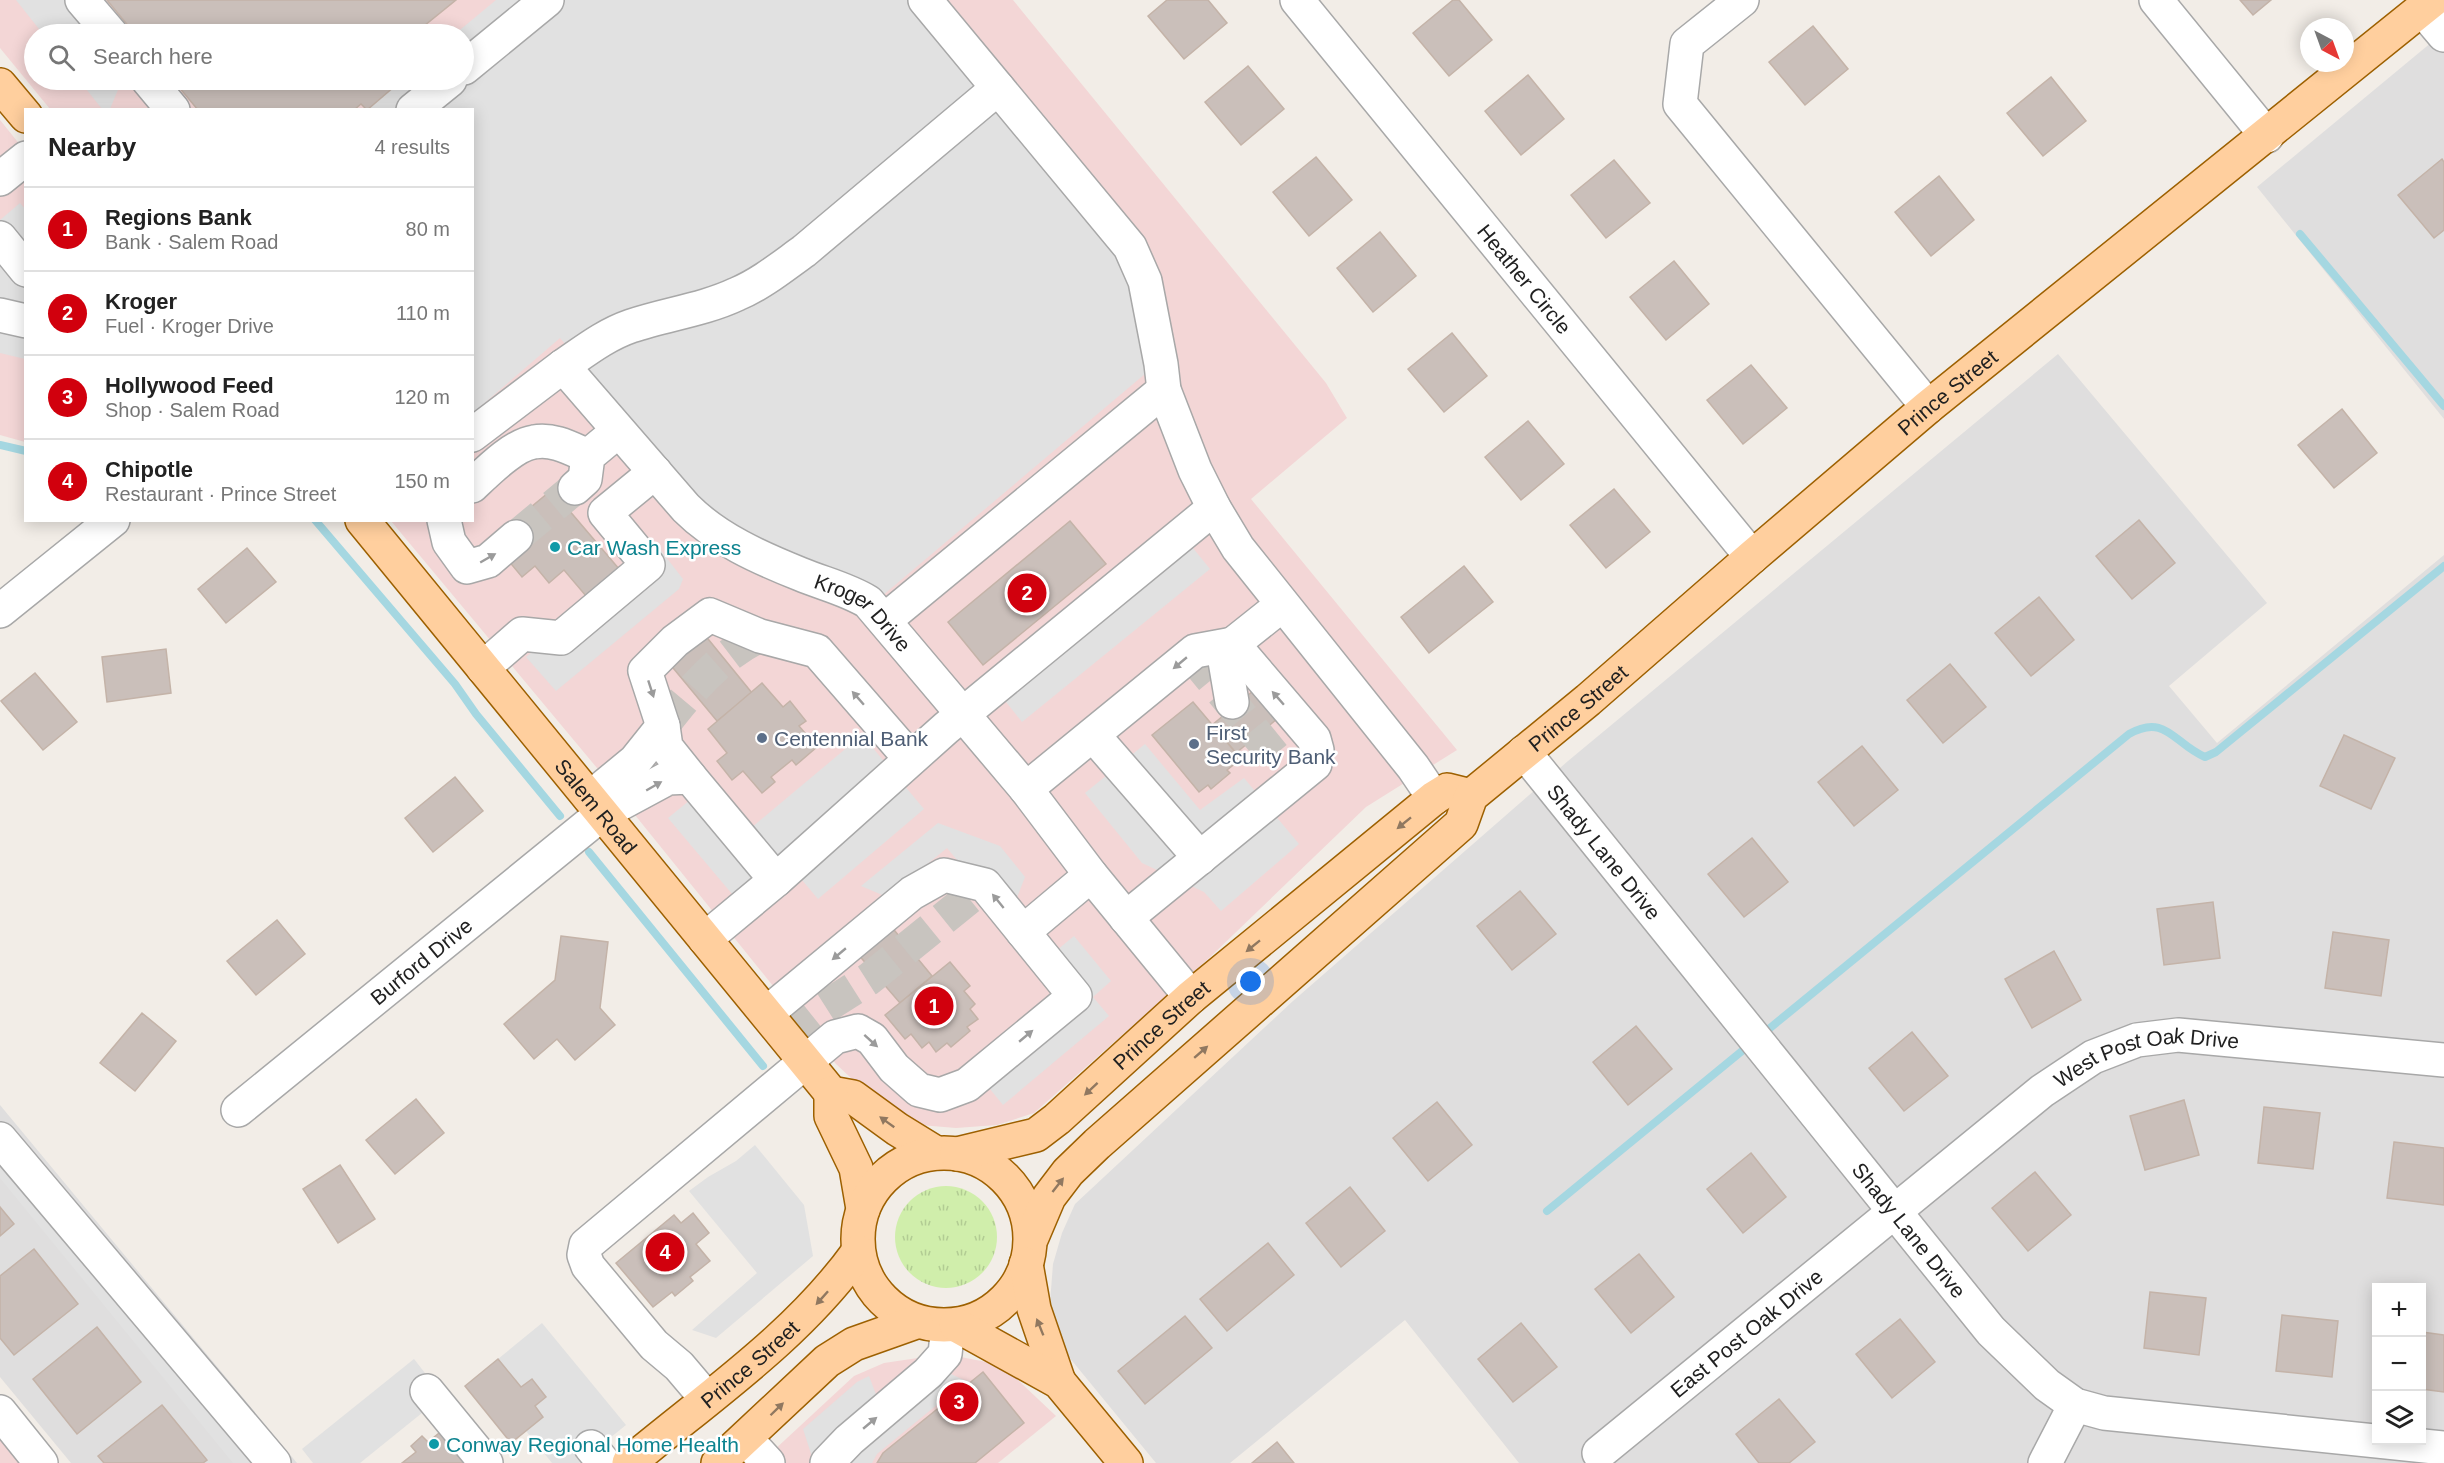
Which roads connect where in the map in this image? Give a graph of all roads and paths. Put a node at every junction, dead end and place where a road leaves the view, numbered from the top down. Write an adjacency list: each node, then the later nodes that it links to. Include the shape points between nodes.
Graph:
1 (62, 0): 9 (street)
2 (82, 0): 10 (street)
3 (547, 0): 12 (street)
4 (925, 0): 14 (street)
5 (1297, 0): 44 (street, Heather Circle)
6 (1742, 0): 31 (street, via 1687,44 1680,104)
7 (2156, 0): 22 (street)
8 (2428, 5): 11 (street); 22 (main road, Prince Street)
9 (82, 24)
10 (102, 24)
11 (2444, 35)
12 (474, 60)
13 (0, 85): 21 (main road)
14 (998, 88): 29 (street, via 804,251 770,275 705,307 630,326); 30 (street, via 1130,247 1145,281)
15 (135, 90): 18 (street)
16 (156, 90): 19 (street)
17 (438, 90): 20 (street)
18 (145, 108)
19 (171, 108)
20 (415, 108)
21 (24, 114)
22 (2267, 136): 31 (main road, Prince Street)
23 (24, 160): 24 (street)
24 (0, 179)
25 (0, 238): 26 (street)
26 (24, 268)
27 (0, 315): 28 (street)
28 (24, 321)
29 (563, 366): 32 (street, Kroger Drive); 33 (street)
30 (1164, 390): 38 (street); 47 (street)
31 (1928, 407): 44 (main road, Prince Street)
32 (619, 430): 34 (street); 35 (street, Kroger Drive)
33 (474, 433)
34 (577, 467): 36 (street, via 533,442 508,455); 37 (street, via 541,458 494,487); 39 (street, via 598,494)
35 (655, 472): 39 (street); 47 (street, Kroger Drive, via 704,526 800,574 848,590 868,602)
36 (474, 484)
37 (474, 492)
38 (1214, 508): 45 (street, via 1238,548); 51 (street)
39 (605, 513): 49 (street, via 648,565 561,638 522,634)
40 (111, 522): 46 (street)
41 (364, 522): 49 (main road, Salem Road)
42 (444, 522): 43 (street, one-way to 43, via 449,542 467,567 488,561)
43 (516, 537)
44 (1752, 556): 54 (main road, Prince Street)
45 (1282, 605): 48 (street); 59 (street)
46 (0, 611)
47 (885, 620): 51 (street, Kroger Drive)
48 (1233, 644): 50 (street, via 1225,660); 53 (street, one-way to 53, via 1195,651); 61 (street, one-way to 48, via 1315,764 1314,739)
49 (483, 668): 60 (main road, Salem Road)
50 (1232, 702)
51 (963, 713): 55 (street); 57 (street, Kroger Drive)
52 (663, 726): 55 (street, one-way to 52, via 818,651 760,636 710,615 675,641 645,671); 56 (street, via 666,747); 60 (street)
53 (1093, 735): 57 (street); 61 (street)
54 (1524, 752): 58 (main road, Prince Street); 77 (street, Shady Lane Drive)
55 (910, 758): 63 (street)
56 (690, 777): 60 (street, one-way to 56, via 668,778); 63 (street)
57 (1026, 789): 62 (street, Kroger Drive)
58 (1471, 796): 59 (main road, via 1447,790); 67 (main road, via 1461,824)
59 (1434, 798): 67 (main road, via 1439,819 1427,836 1342,909); 68 (main road, Prince Street, one-way to 68)
60 (596, 806): 66 (main road, Salem Road); 73 (street, Burford Drive)
61 (1200, 858): 64 (street)
62 (1091, 875): 64 (street, Kroger Drive); 65 (street)
63 (776, 880): 66 (street)
64 (1126, 918): 68 (street, Kroger Drive)
65 (1023, 932): 69 (street, one-way to 69, via 985,885 944,875 912,893); 71 (street, one-way to 65, via 835,1037 858,1031 872,1039 894,1068 919,1090 940,1095 968,1085 1075,996)
66 (705, 939): 69 (main road, Salem Road)
67 (1329, 939): 78 (main road, one-way to 67, via 1049,1197 1068,1172)
68 (1191, 997): 75 (main road, Prince Street, one-way to 75, via 1036,1135)
69 (767, 1013): 71 (main road, Salem Road)
70 (2444, 1060): 77 (street, West Post Oak Drive, via 2178,1035 2137,1040 2093,1057 2042,1091)
71 (805, 1062): 72 (main road, Salem Road); 84 (street, via 586,1245 588,1266 654,1345 679,1366)
72 (831, 1093): 75 (main road, one-way to 72, via 897,1129 853,1097); 76 (main road, via 831,1116 856,1168)
73 (238, 1110)
74 (0, 1139): 92 (street)
75 (947, 1154): 76 (main road, via 920,1156 892,1170 880,1181); 78 (main road, via 988,1166 1012,1187 1028,1219)
76 (863, 1209): 79 (main road)
77 (1894, 1212): 85 (street, Shady Lane Drive, via 1991,1331 2047,1385); 90 (street, East Post Oak Drive)
78 (1029, 1250): 81 (main road, via 1020,1280 1000,1304 987,1314); 82 (main road, one-way to 78, via 1034,1310)
79 (858, 1252): 80 (main road, via 861,1267 877,1295); 84 (main road, Prince Street, one-way to 84, via 808,1313)
80 (916, 1322): 81 (main road); 88 (main road, one-way to 80, via 827,1361 854,1344)
81 (952, 1325): 82 (main road); 98 (street, one-way to 81, via 849,1440 928,1373 945,1354)
82 (1059, 1382): 99 (main road)
83 (427, 1391): 93 (street)
84 (707, 1399): 87 (main road, Prince Street)
85 (2075, 1405): 89 (street, Shady Lane Drive, via 2104,1413); 100 (street)
86 (0, 1412): 91 (street)
87 (669, 1430): 94 (main road, Prince Street); 95 (main road, via 667,1449)
88 (746, 1439): 96 (main road); 97 (street)
89 (2444, 1448)
90 (1599, 1453)
91 (41, 1463)
92 (274, 1463)
93 (486, 1463)
94 (629, 1463)
95 (660, 1463)
96 (718, 1463)
97 (768, 1463)
98 (828, 1463)
99 (1126, 1463)
100 (2045, 1463)

